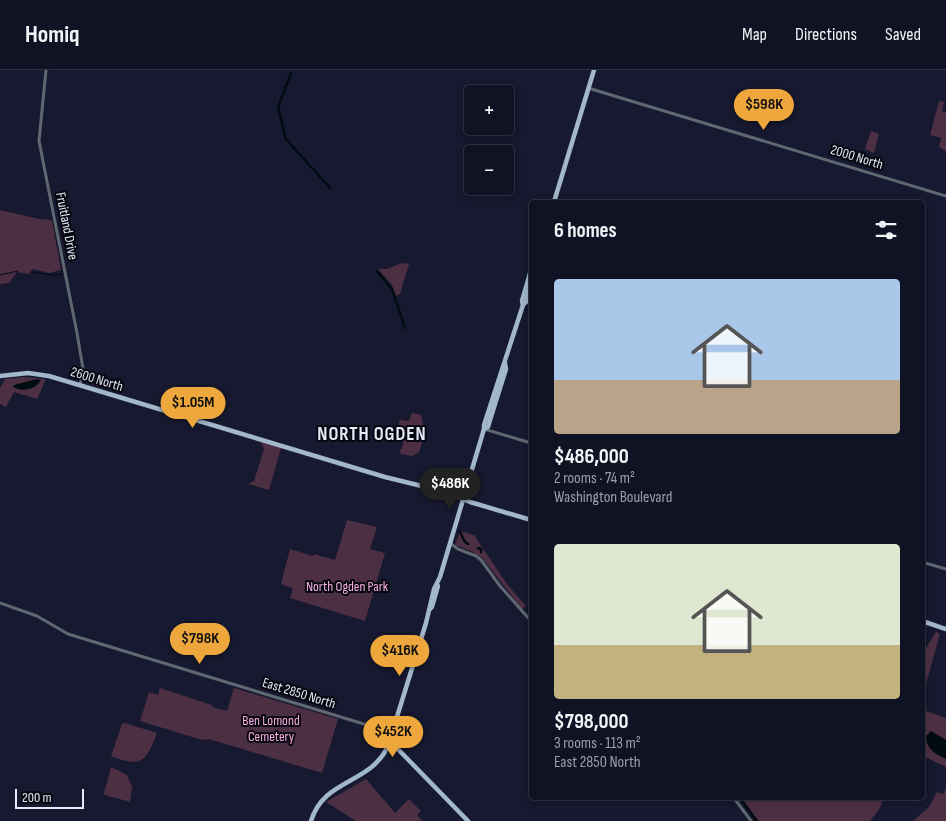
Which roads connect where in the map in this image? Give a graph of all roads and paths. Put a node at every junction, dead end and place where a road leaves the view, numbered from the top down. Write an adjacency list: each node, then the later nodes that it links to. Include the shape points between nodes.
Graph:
1 (46, 70): 11 (street, Fruitland Drive, via 39,142 77,332 83,369)
2 (594, 70): 3 (main road)
3 (588, 88): 4 (street, 2000 North); 5 (main road)
4 (946, 196)
5 (555, 200)
6 (529, 277): 8 (main road)
7 (529, 292): 8 (main road)
8 (523, 305): 9 (main road)
9 (505, 363): 12 (main road); 12 (main road, via 494,408)
10 (0, 376): 11 (main road, 2600 North, via 36,374)
11 (80, 386): 14 (main road, 2600 North)
12 (484, 429): 13 (street); 14 (main road)
13 (529, 442)
14 (463, 499): 15 (main road, 2600 North); 16 (main road)
15 (529, 519)
16 (449, 546): 20 (street, via 481,560); 23 (main road)
17 (925, 563): 18 (street)
18 (946, 569)
19 (0, 603): 23 (street, East 2850 North, via 34,614 68,634 377,728)
20 (529, 619)
21 (925, 623): 22 (main road)
22 (946, 630)
23 (390, 741): 25 (main road, via 377,764 322,799); 26 (main road)
24 (735, 800): 27 (street)
25 (311, 821)
26 (468, 821)
27 (751, 821)

